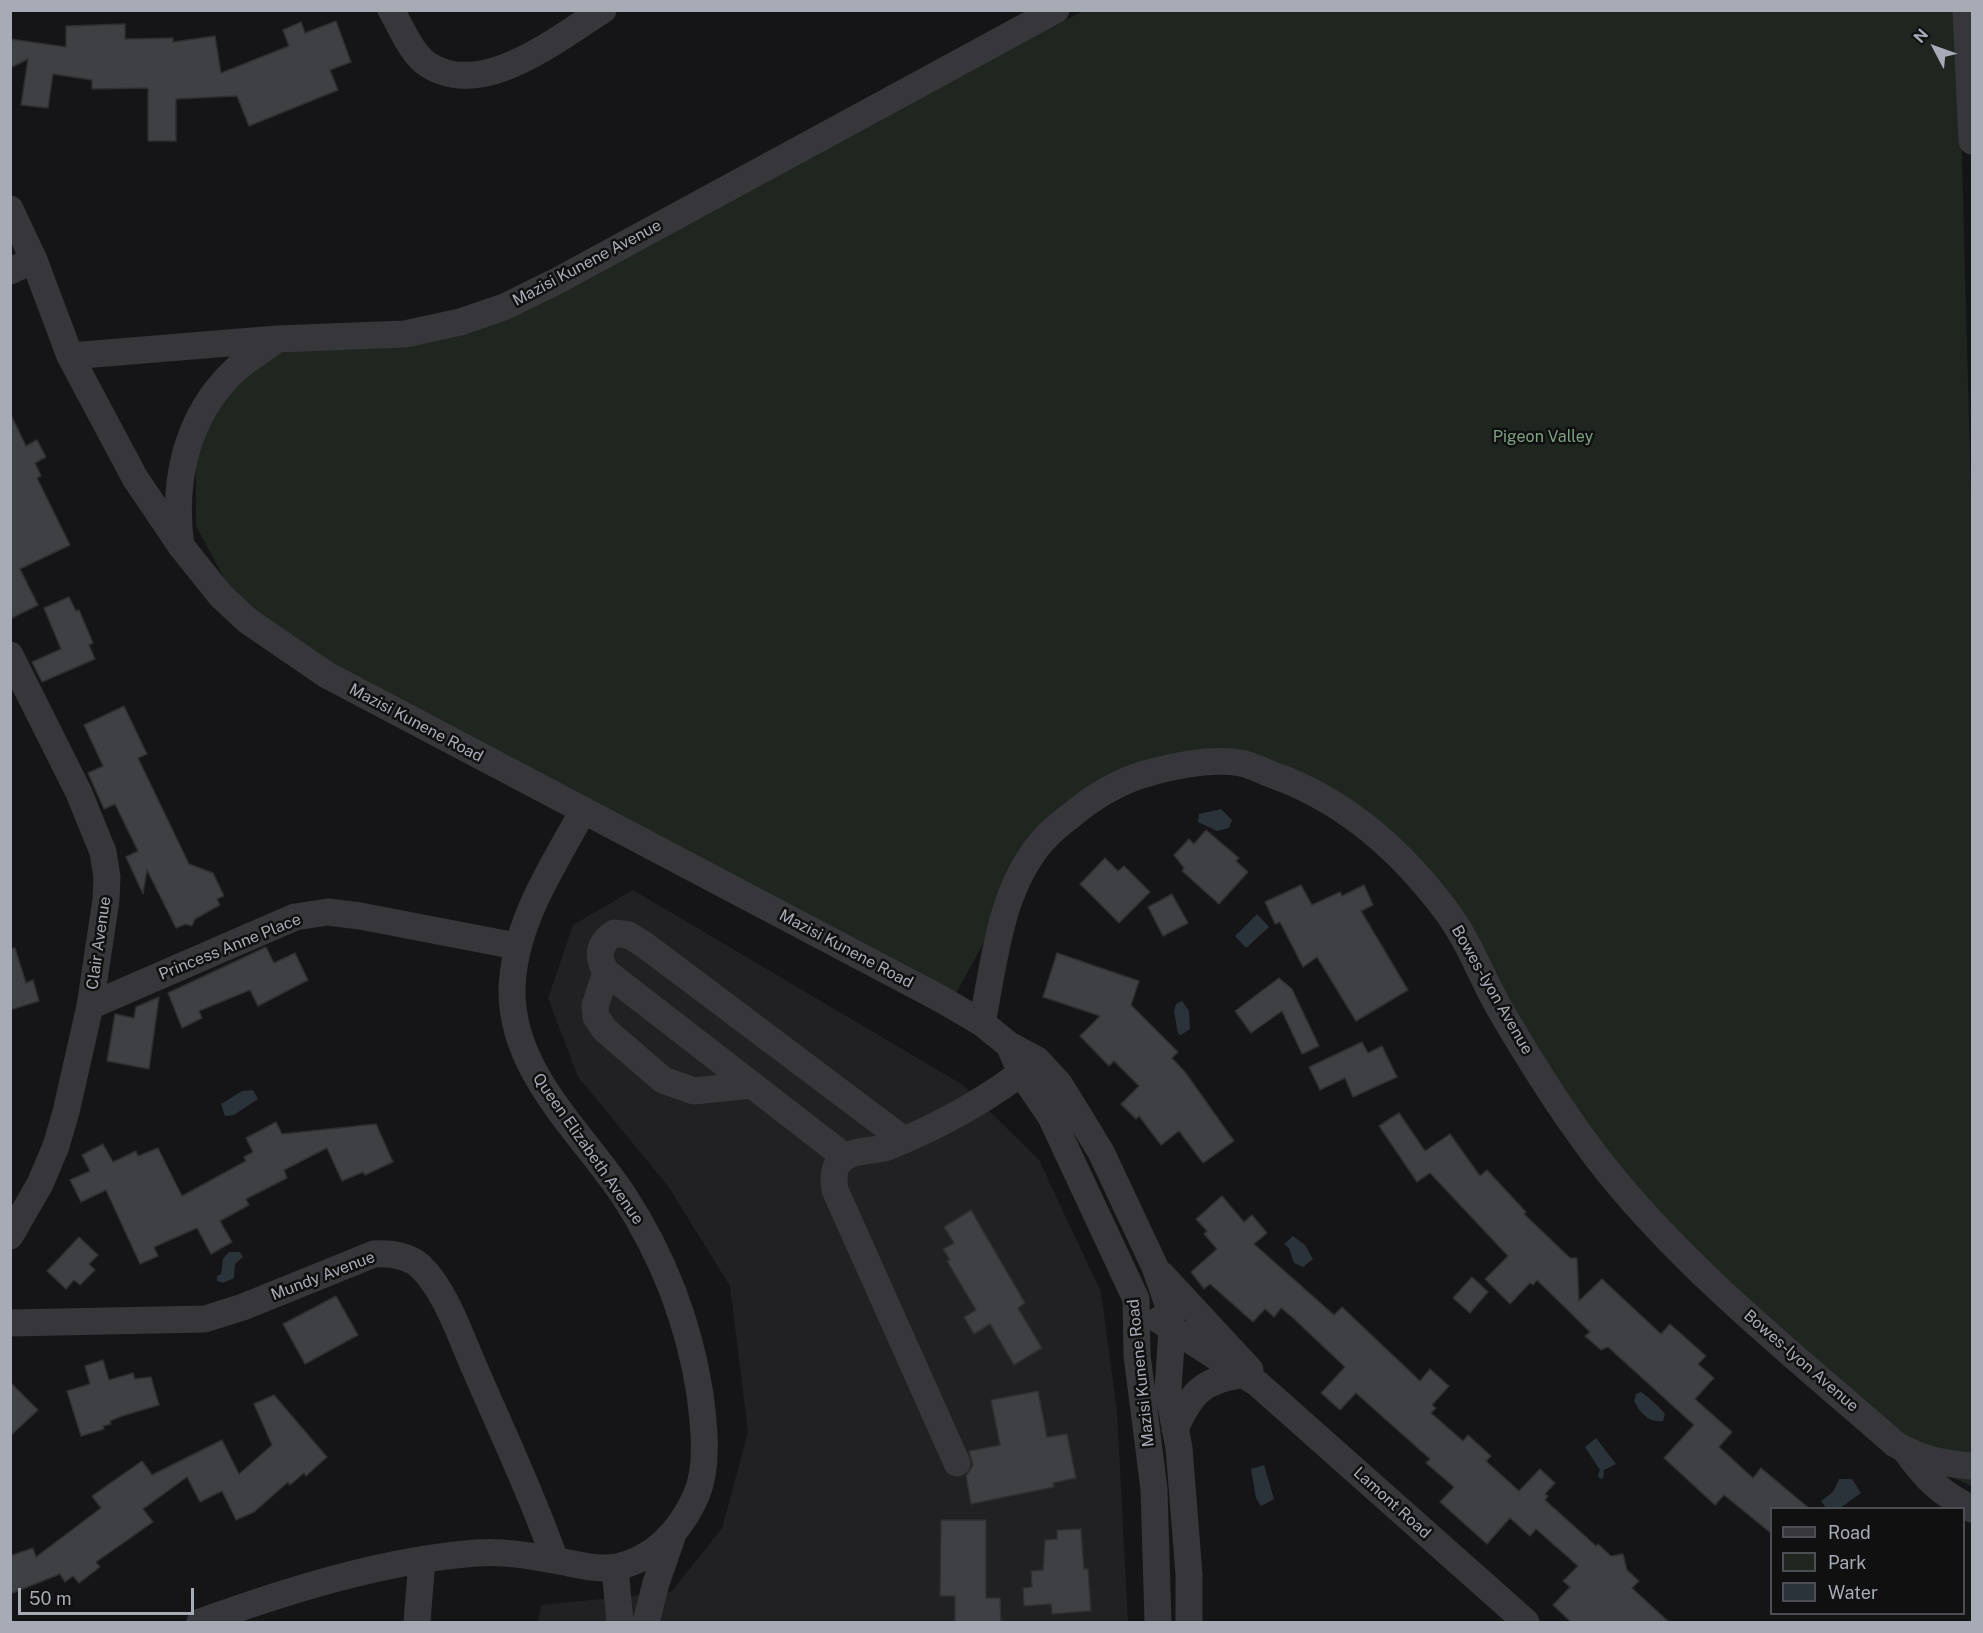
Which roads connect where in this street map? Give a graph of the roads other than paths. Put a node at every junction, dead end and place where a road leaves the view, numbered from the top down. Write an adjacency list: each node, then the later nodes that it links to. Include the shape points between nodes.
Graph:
1 (391, 10): 2 (street, via 426,63 468,78 519,61)
2 (603, 10)
3 (1056, 10): 9 (street, Mazisi Kunene Avenue, via 504,307 405,334)
4 (1966, 10): 5 (street)
5 (1971, 43): 6 (street)
6 (1972, 141)
7 (10, 209): 8 (street, Mazisi Kunene Road)
8 (22, 265): 10 (street, Mazisi Kunene Road)
9 (277, 339): 10 (street, Mazisi Kunene Avenue); 11 (street, via 236,370 208,401 193,427 180,485)
10 (70, 356): 11 (street, Mazisi Kunene Road, via 135,478)
11 (181, 546): 13 (street, Mazisi Kunene Road, via 221,596 279,644 327,675)
12 (10, 655): 16 (street, Clair Avenue, via 79,793 103,852 106,900)
13 (583, 811): 14 (street, Queen Elizabeth Avenue, via 534,901); 17 (street, Mazisi Kunene Road)
14 (516, 946): 16 (street, Princess Anne Place, via 328,912 295,917); 35 (street, Queen Elizabeth Avenue, via 512,993 524,1051 548,1094 623,1196 652,1244 668,1277 690,1345 701,1405 702,1474 697,1493)
15 (606, 972): 19 (street); 19 (street, via 596,1017 663,1080 694,1091); 20 (street, via 599,950 605,940 615,933 629,935)
16 (90, 1006): 22 (street, Clair Avenue, via 56,1146 40,1184)
17 (982, 1023): 18 (street, Mazisi Kunene Road); 29 (street, Bowes-lyon Avenue, via 1002,925 1017,879 1046,837 1085,803 1132,777 1179,765 1240,763 1302,785 1356,818 1404,862 1441,904 1473,951 1497,1004 1552,1093 1608,1171 1662,1234 1720,1290)
18 (1029, 1067): 20 (street, via 962,1113); 23 (street, Mazisi Kunene Road, via 1060,1085 1076,1108); 24 (street, Mazisi Kunene Road)
19 (752, 1085): 21 (street)
20 (904, 1140): 21 (street)
21 (845, 1157): 30 (street, via 837,1164 833,1176 835,1190)
22 (10, 1236)
23 (1155, 1267): 26 (street, Mazisi Kunene Road); 27 (street, Lamont Road, via 1248,1367)
24 (1136, 1299): 26 (street, Lamont Road); 33 (street, Mazisi Kunene Road, via 1137,1355)
25 (10, 1323): 37 (street, Mundy Avenue, via 205,1319 374,1254 391,1253 407,1258 421,1267 448,1310 539,1514)
26 (1172, 1329): 27 (street, Lamont Road); 28 (street, Mazisi Kunene Road, via 1168,1390)
27 (1249, 1379): 28 (street, via 1213,1381 1199,1390 1186,1403); 47 (street, Lamont Road)
28 (1175, 1428): 32 (street, Mazisi Kunene Road)
29 (1905, 1450): 31 (street, Bowes-lyon Avenue, via 1936,1462); 34 (street, via 1933,1486)
30 (957, 1463)
31 (1972, 1466)
32 (1183, 1486): 33 (street); 40 (street, Mazisi Kunene Road)
33 (1154, 1489): 39 (street, Mazisi Kunene Road)
34 (1972, 1509)
35 (672, 1537): 38 (street, Queen Elizabeth Avenue, via 639,1559); 44 (street)
36 (422, 1560): 37 (street, via 504,1553); 41 (street, via 358,1573); 42 (street)
37 (555, 1560): 38 (street)
38 (615, 1568): 43 (street)
39 (1156, 1574): 40 (street); 45 (street, Mazisi Kunene Road)
40 (1189, 1574): 46 (street, Mazisi Kunene Road)
41 (200, 1623)
42 (417, 1623)
43 (620, 1623)
44 (646, 1623)
45 (1158, 1623)
46 (1189, 1623)
47 (1526, 1623)

